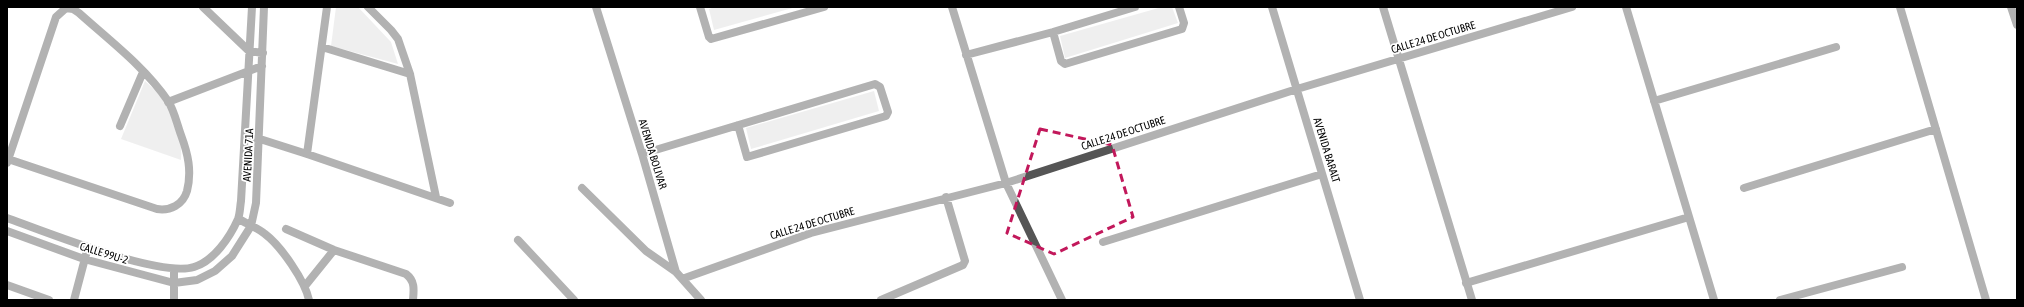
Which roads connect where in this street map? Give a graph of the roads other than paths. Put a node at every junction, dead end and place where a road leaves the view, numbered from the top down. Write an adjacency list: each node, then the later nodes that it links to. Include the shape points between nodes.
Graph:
1 (203, 7): 22 (street)
2 (252, 7): 22 (street, AVENIDA 71A)
3 (264, 7): 23 (street, AVENIDA 71A)
4 (327, 7): 20 (street)
5 (368, 7): 29 (street, via 398,39)
6 (596, 7): 39 (street, AVENIDA BOLIVAR)
7 (700, 7): 8 (street, via 708,37 711,38)
8 (824, 7)
9 (952, 7): 24 (street)
10 (1135, 7): 19 (street)
11 (1179, 7): 19 (street, via 1184,23 1182,29 1065,64 1061,61)
12 (1272, 7): 30 (street, AVENIDA BARALT)
13 (1383, 7): 25 (street)
14 (1572, 7): 25 (street, CALLE 24 DE OCTUBRE)
15 (1626, 7): 31 (street)
16 (1900, 7): 35 (street)
17 (2011, 7): 18 (street)
18 (2017, 25)
19 (1053, 32): 24 (street)
20 (322, 46): 29 (street); 38 (street)
21 (1836, 48): 31 (street)
22 (249, 51): 23 (street); 27 (street, AVENIDA 71A)
23 (263, 53): 26 (street, AVENIDA 71A)
24 (966, 55): 42 (street)
25 (1399, 59): 30 (street, CALLE 24 DE OCTUBRE); 66 (street)
26 (262, 66): 27 (street); 37 (street, AVENIDA 71A)
27 (250, 69): 32 (street); 36 (street, AVENIDA 71A)
28 (143, 72): 32 (street); 34 (street); 40 (street, via 79,13 66,8 56,17)
29 (410, 74): 45 (street)
30 (1297, 89): 41 (street, AVENIDA BARALT); 42 (street, CALLE 24 DE OCTUBRE)
31 (1654, 101): 48 (street)
32 (168, 102): 40 (street, via 189,162 190,179 185,198 173,208 156,209)
33 (738, 125): 33 (street, via 875,84 880,87 888,112 886,116 747,157); 39 (street)
34 (120, 126)
35 (1936, 128): 44 (street); 82 (street)
36 (245, 138): 37 (street); 50 (street, AVENIDA 71A)
37 (260, 139): 38 (street); 51 (street, AVENIDA 71A, via 256,203)
38 (307, 154): 45 (street)
39 (642, 154): 62 (street, AVENIDA BOLIVAR)
40 (8, 161)
41 (1322, 174): 55 (street); 78 (street, AVENIDA BARALT)
42 (1006, 183): 46 (street, CALLE 24 DE OCTUBRE); 77 (street)
43 (582, 188): 62 (street, via 646,251)
44 (1744, 188)
45 (436, 197): 47 (street)
46 (946, 197): 63 (street, CALLE 24 DE OCTUBRE, via 811,233); 76 (street, via 965,261)
47 (450, 203)
48 (1689, 217): 66 (street); 80 (street)
49 (7, 218): 56 (street, CALLE 99U-2)
50 (239, 219): 51 (street); 60 (street, AVENIDA 71A, via 221,248)
51 (251, 226): 64 (street, AVENIDA 71A, via 232,256 215,271); 68 (street, via 277,245)
52 (286, 229): 57 (street)
53 (7, 231): 58 (street, CALLE 99U-2)
54 (518, 240): 74 (street)
55 (1103, 242)
56 (88, 247): 58 (street); 61 (street, CALLE 99U-2, via 156,267)
57 (334, 250): 68 (street); 73 (street, via 406,274 414,284)
58 (84, 259): 65 (street, CALLE 99U-2); 70 (street)
59 (1902, 267): 81 (street)
60 (194, 268): 61 (street, CALLE 99U-2)
61 (174, 269): 65 (street)
62 (676, 272): 63 (street, AVENIDA BOLIVAR)
63 (682, 279): 75 (street, AVENIDA BOLIVAR)
64 (197, 280): 65 (street, CALLE 99U-2)
65 (174, 283): 71 (street)
66 (1466, 283): 79 (street)
67 (7, 285): 69 (street)
68 (304, 286): 72 (street)
69 (49, 300)
70 (74, 300)
71 (174, 300)
72 (309, 300)
73 (413, 300)
74 (574, 300)
75 (701, 300)
76 (881, 300)
77 (1062, 300)
78 (1360, 300)
79 (1472, 300)
80 (1714, 300)
81 (1780, 300)
82 (1986, 300)

